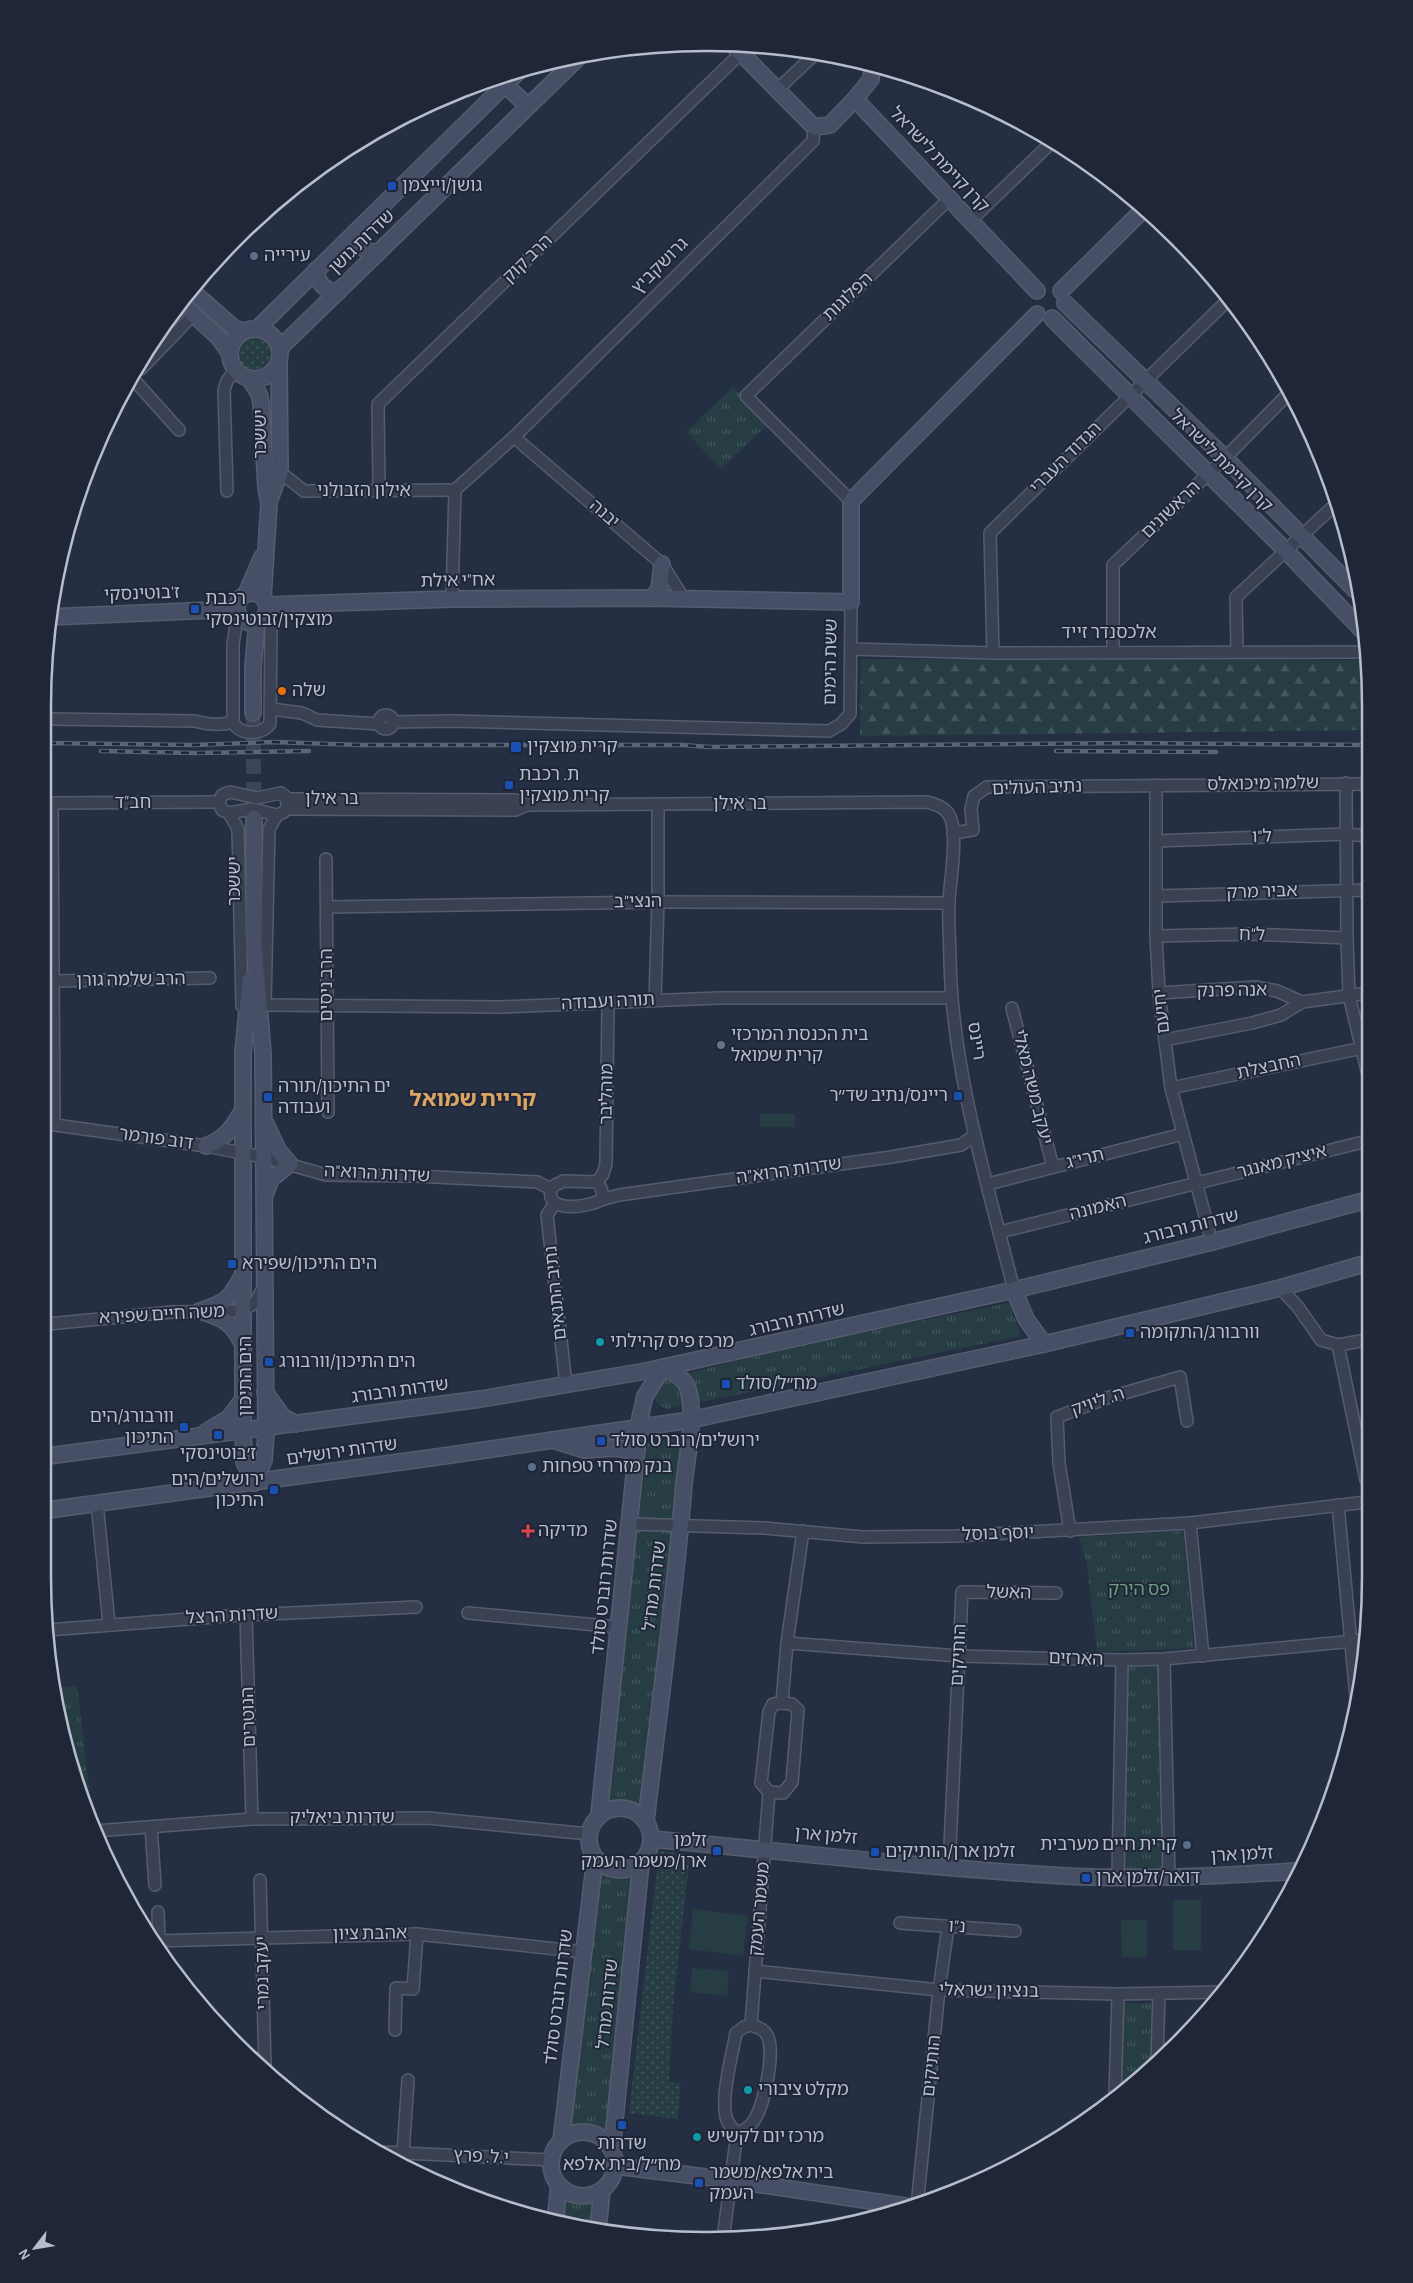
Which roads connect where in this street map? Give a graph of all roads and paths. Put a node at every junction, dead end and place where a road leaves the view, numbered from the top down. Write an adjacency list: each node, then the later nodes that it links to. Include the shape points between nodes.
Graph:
1 (734, 52): 43 (street, הרב קוק, via 378,404)
2 (741, 53): 8 (street)
3 (808, 60): 8 (street)
4 (569, 66): 10 (street, שדרות גושן)
5 (872, 73): 9 (street, via 871,80)
6 (507, 83): 7 (street, שדרות גושן)
7 (505, 85): 10 (street); 16 (street, שדרות גושן)
8 (778, 90): 11 (street)
9 (855, 99): 11 (street, via 830,125); 13 (street, קרן קיימת לישראל)
10 (528, 106): 17 (street, שדרות גושן)
11 (814, 128): 39 (street, גרושקביץ, via 813,142)
12 (1046, 147): 15 (street)
13 (949, 199): 15 (street, קרן קיימת לישראל); 46 (street, הפלוגות, via 746,396)
14 (1140, 215): 22 (street)
15 (970, 221): 19 (street, קרן קיימת לישראל)
16 (356, 232): 17 (street, via 361,247); 18 (street, שדרות גושן)
17 (379, 252): 20 (street, שדרות גושן)
18 (316, 270): 20 (street, via 322,286); 28 (street, שדרות גושן)
19 (1037, 290): 22 (street, via 1046,286 1056,288); 26 (street, via 1032,300)
20 (338, 292): 31 (street, שדרות גושן)
21 (197, 295): 28 (street, via 234,328)
22 (1063, 297): 27 (street, via 1061,313); 34 (street, קרן קיימת לישראל)
23 (1223, 305): 34 (street, הגדוד העברי)
24 (187, 308): 25 (street)
25 (194, 314): 29 (street); 30 (street, via 219,338)
26 (1038, 314): 27 (street); 46 (street)
27 (1052, 318): 36 (street, קרן קיימת לישראל)
28 (251, 330): 30 (street, via 234,341); 31 (street, via 272,335)
29 (161, 343)
30 (230, 354): 32 (street)
31 (279, 355): 33 (street, via 276,368 264,377); 41 (street, יששכר)
32 (236, 369): 33 (street); 45 (street, via 224,390)
33 (249, 378): 47 (street, יששכר, via 262,403)
34 (1145, 380): 36 (street, הגדוד העברי); 40 (street, קרן קיימת לישראל)
35 (137, 384): 38 (street)
36 (1129, 396): 42 (street, קרן קיימת לישראל); 65 (street, הגדוד העברי, via 990,533)
37 (1284, 398): 40 (street, הראשונים)
38 (179, 430)
39 (514, 437): 44 (street, גרושקביץ); 52 (street, יבנה)
40 (1226, 458): 42 (street, הראשונים); 49 (street, קרן קיימת לישראל)
41 (280, 472): 43 (street, אילון הזבולני, via 304,491); 47 (street, יששכר)
42 (1208, 474): 51 (street, קרן קיימת לישראל); 62 (street, הראשונים, via 1113,565)
43 (379, 490): 44 (street, אילון הזבולני)
44 (455, 490): 55 (street)
45 (227, 491)
46 (851, 501): 57 (street, ששת הימים)
47 (269, 503): 50 (street, יששכר)
48 (1331, 509): 49 (street)
49 (1302, 535): 51 (street); 53 (street, קרן קיימת לישראל)
50 (266, 546): 58 (street, יששכר); 58 (street, יששכר, via 246,594 255,593)
51 (1286, 551): 60 (street, קרן קיימת לישראל); 63 (street, via 1236,597)
52 (662, 564): 54 (street, via 659,590); 56 (street, יבנה)
53 (1350, 586)
54 (651, 598): 55 (street, אח"י אילת); 56 (street)
55 (452, 599): 58 (street, אח"י אילת)
56 (684, 599): 57 (street)
57 (851, 602): 61 (street, ששת הימים)
58 (253, 612): 59 (street, ז'בוטינסקי); 66 (street, via 271,627); 67 (street, יששכר); 69 (street, via 233,644)
59 (58, 617)
60 (1356, 624)
61 (850, 649): 65 (street, אלכסנדר זייד); 66 (street, ששת הימים, via 850,714 829,731 452,721 392,722 387,728 379,724 317,720 302,713)
62 (1113, 651): 63 (street, אלכסנדר זייד); 65 (street, אלכסנדר זייד)
63 (1237, 651): 64 (street, אלכסנדר זייד)
64 (1359, 652)
65 (993, 653)
66 (272, 709): 69 (street, via 270,724 261,730 245,732)
67 (253, 713)
68 (51, 719): 69 (street, via 195,721 210,725)
69 (233, 722)
70 (1346, 783): 71 (street, שלמה מיכואלס); 72 (street, שלמה מיכואלס); 81 (street)
71 (1362, 784)
72 (1156, 785): 80 (street, נתיב העולים, via 987,787 974,796 971,809 973,830); 83 (street, יחיעם)
73 (219, 802): 74 (street, חב"ד); 76 (street, via 222,795 230,792 257,798 278,792 284,794); 77 (street, via 222,810)
74 (51, 803)
75 (658, 805): 76 (street, בר אילן, via 527,805 516,810); 78 (street, בר אילן, via 927,802 940,806); 89 (street)
76 (283, 807): 77 (street); 104 (street, via 269,829)
77 (229, 813): 110 (street, via 238,829)
78 (949, 814): 80 (street, ריינס)
79 (254, 818): 94 (street, יששכר)
80 (954, 833): 90 (street, ריינס)
81 (1346, 834): 82 (street, ל"ו); 83 (street, ל"ו); 86 (street)
82 (1362, 835)
83 (1156, 841): 88 (street, יחיעם)
84 (326, 859): 91 (street, הרב ניסים)
85 (51, 862): 96 (street)
86 (1347, 890): 87 (street, אביר מרק); 88 (street, אביר מרק); 93 (street)
87 (1362, 890)
88 (1157, 896): 92 (street, יחיעם)
89 (658, 902): 90 (street, הנצי"ב); 91 (street, הנצי"ב); 101 (street)
90 (949, 903): 100 (street, ריינס)
91 (326, 907): 105 (street, הרב ניסים)
92 (1156, 936): 93 (street, ל"ח, via 1250,934); 97 (street, יחיעם)
93 (1347, 938): 99 (street)
94 (254, 945): 110 (street, הים התיכון); 111 (street, הים התיכון)
95 (210, 978): 96 (street, הרב שלמה גורן)
96 (53, 981): 116 (street)
97 (1159, 993): 102 (street, אנה פרנק, via 1256,987 1278,991); 108 (street, יחיעם)
98 (1362, 994): 99 (street, אנה פרנק)
99 (1349, 995): 102 (street, אנה פרנק); 107 (street)
100 (951, 998): 101 (street, תורה ועבודה); 118 (street, ריינס, via 957,1047)
101 (655, 1000): 103 (street, תורה ועבודה)
102 (1302, 1002): 108 (street, אנה פרנק, via 1281,1015)
103 (608, 1003): 105 (street, תורה ועבודה, via 501,1007); 125 (street, מוהליבר, via 606,1164)
104 (264, 1005): 105 (street, תורה ועבודה); 111 (street)
105 (327, 1005): 115 (street, הרב ניסים)
106 (1012, 1008): 124 (street, יעקב משה מאלי)
107 (1362, 1037)
108 (1165, 1040): 112 (street, יחיעם)
109 (1362, 1048): 112 (street, החבצלת)
110 (242, 1053): 114 (street, הים התיכון)
111 (263, 1054): 113 (street, הים התיכון)
112 (1171, 1088): 117 (street, יחיעם)
113 (263, 1108): 122 (street, הים התיכון); 123 (street, via 266,1129)
114 (242, 1112): 120 (street, via 228,1134); 121 (street, הים התיכון)
115 (328, 1112)
116 (51, 1124): 120 (street, דוב פורמר)
117 (1183, 1134): 124 (street, תרי"ג); 126 (street, יחיעם)
118 (975, 1135): 127 (street, ריינס); 129 (street, שדרות הרוא"ה, via 953,1146)
119 (1362, 1142): 126 (street, איציק מאנגר)
120 (206, 1146): 121 (street, דוב פורמר)
121 (241, 1153): 122 (street, דוב פורמר); 137 (street, הים התיכון)
122 (262, 1157): 123 (street, שדרות הרוא"ה); 132 (street, הים התיכון)
123 (290, 1164): 128 (street, שדרות הרוא"ה, via 326,1175 537,1182); 132 (street, via 271,1179)
124 (1053, 1167): 127 (street, תרי"ג)
125 (596, 1182): 128 (street, via 564,1182); 129 (street, via 601,1187)
126 (1196, 1183): 133 (street, יחיעם); 134 (street, האמונה)
127 (988, 1184): 134 (street, ריינס)
128 (551, 1189): 131 (street, via 551,1199)
129 (601, 1200): 131 (street, שדרות הרוא"ה, via 584,1206)
130 (1362, 1201): 139 (street, שדרות ורבורג)
131 (555, 1203): 150 (street, נתיב התנאים, via 547,1215)
132 (263, 1204): 138 (street, הים התיכון)
133 (1209, 1231)
134 (1000, 1232): 136 (street, ריינס)
135 (1362, 1264): 140 (street)
136 (1009, 1269): 139 (street, via 1017,1280); 141 (street, ריינס)
137 (242, 1275): 142 (street, via 231,1296); 143 (street, הים התיכון)
138 (264, 1286): 143 (street, משה חיים שפירא, via 255,1303); 151 (street, הים התיכון)
139 (1032, 1286): 141 (street, שדרות ורבורג)
140 (1280, 1288): 147 (street); 148 (street, via 1321,1340)
141 (1014, 1290): 147 (street, ריינס, via 1026,1319); 149 (street, שדרות ורבורג)
142 (200, 1311): 143 (street, משה חיים שפירא); 144 (street, משה חיים שפירא); 146 (street, via 223,1319)
143 (242, 1311): 146 (street, הים התיכון)
144 (51, 1324)
145 (1362, 1341): 148 (street)
146 (243, 1344): 152 (street, הים התיכון)
147 (1044, 1344): 153 (street)
148 (1338, 1345): 165 (street)
149 (663, 1368): 150 (street, שדרות ורבורג); 154 (street, שדרות מח"ל, via 672,1371 688,1388); 157 (street, שדרות רוברט סולד, via 645,1396)
150 (566, 1385): 156 (street, שדרות ורבורג)
151 (265, 1392): 156 (street, via 282,1417); 158 (street, הים התיכון)
152 (243, 1399): 159 (street, הים התיכון); 160 (street, via 229,1418)
153 (717, 1414): 154 (street); 162 (street, via 702,1424)
154 (690, 1420): 157 (street); 162 (street, שדרות מח"ל)
155 (1187, 1421): 175 (street, ה. ליויק, via 1180,1377 1107,1398 1057,1417 1059,1463)
156 (296, 1424): 158 (street, שדרות ורבורג)
157 (640, 1426): 161 (street, שדרות ירושלים); 163 (street, שדרות רוברט סולד)
158 (265, 1428): 159 (street, שדרות ורבורג); 166 (street, הים התיכון, via 264,1460)
159 (243, 1430): 160 (street, שדרות ורבורג); 166 (street, הים התיכון, via 244,1462)
160 (194, 1437): 164 (street, שדרות ורבורג)
161 (550, 1440): 163 (street, via 584,1450 613,1448); 166 (street, שדרות ירושלים)
162 (687, 1447): 173 (street, שדרות מח"ל)
163 (637, 1451): 172 (street, שדרות רוברט סולד)
164 (51, 1456)
165 (1362, 1461)
166 (254, 1483): 168 (street, שדרות ירושלים)
167 (1362, 1502): 169 (street, יוסף בוסל)
168 (97, 1504): 170 (street, שדרות ירושלים); 181 (street)
169 (1338, 1505): 171 (street, יוסף בוסל); 186 (street)
170 (51, 1510)
171 (1190, 1523): 175 (street, יוסף בוסל); 188 (street)
172 (630, 1524): 173 (street, יוסף בוסל); 182 (street, שדרות רוברט סולד)
173 (681, 1524): 174 (street, יוסף בוסל); 196 (street, שדרות מח"ל)
174 (803, 1531): 175 (street, יוסף בוסל, via 863,1537); 185 (street)
175 (1070, 1531)
176 (962, 1592): 177 (street, האשל); 187 (street, הותיקים)
177 (1056, 1593)
178 (416, 1607): 180 (street, שדרות הרצל)
179 (468, 1613): 182 (street)
180 (246, 1616): 181 (street, שדרות הרצל); 195 (street, הנוטרים)
181 (109, 1624): 183 (street, שדרות הרצל)
182 (619, 1628): 194 (street, שדרות רוברט סולד)
183 (54, 1630)
184 (1358, 1642): 186 (street, הארזים)
185 (787, 1643): 187 (street, הארזים); 192 (street)
186 (1351, 1643): 188 (street, הארזים); 191 (street)
187 (959, 1656): 190 (street, הארזים); 204 (street, הותיקים)
188 (1203, 1656): 189 (street, הארזים)
189 (1164, 1659): 190 (street, הארזים); 207 (street)
190 (1122, 1660): 206 (street)
191 (1354, 1674)
192 (782, 1703): 193 (street, משמר העמק, via 773,1704 769,1712 761,1783); 193 (street, via 792,1704 798,1710 792,1782 783,1793)
193 (769, 1792): 201 (street, משמר העמק)
194 (600, 1815): 196 (street, via 619,1807 639,1814); 199 (street)
195 (252, 1819): 197 (street, שדרות ביאליק); 199 (street, שדרות ביאליק, via 428,1818)
196 (646, 1821): 200 (street)
197 (151, 1827): 198 (street, שדרות ביאליק); 209 (street)
198 (103, 1830)
199 (589, 1834): 202 (street)
200 (652, 1839): 201 (street, זלמן ארן); 203 (street, via 647,1856)
201 (765, 1849): 204 (street, זלמן ארן); 219 (street, משמר העמק)
202 (595, 1858): 203 (street, via 602,1865 617,1870); 218 (street, שדרות רוברט סולד)
203 (641, 1863): 232 (street, שדרות מח"ל)
204 (949, 1867): 206 (street, זלמן ארן, via 1068,1876)
205 (1291, 1871): 207 (street, זלמן ארן)
206 (1118, 1876): 207 (street, זלמן ארן)
207 (1169, 1877)
208 (260, 1880): 216 (street, יעקב נמרי)
209 (155, 1885)
210 (158, 1912): 214 (street)
211 (900, 1923): 212 (street, נ"ו)
212 (948, 1927): 213 (street, נ"ו); 220 (street, הותיקים)
213 (1015, 1931)
214 (157, 1933)
215 (417, 1934): 216 (street, אהבת ציון); 218 (street, אהבת ציון); 225 (street, via 413,1989 396,1988)
216 (262, 1936): 217 (street, אהבת ציון); 227 (street, יעקב נמרי)
217 (161, 1940)
218 (584, 1952): 231 (street, שדרות רוברט סולד)
219 (755, 1972): 220 (street, בנציון ישראלי); 224 (street, משמר העמק)
220 (939, 1990): 222 (street, בנציון ישראלי); 240 (street, הותיקים)
221 (1212, 1992): 223 (street, בנציון ישראלי)
222 (1118, 1994): 223 (street, בנציון ישראלי); 229 (street)
223 (1159, 1994): 226 (street)
224 (751, 2025): 230 (street, via 736,2033 725,2100 726,2116); 230 (street, via 767,2034 768,2077 762,2104 753,2122 746,2130)
225 (395, 2030)
226 (1157, 2052)
227 (265, 2060)
228 (408, 2080): 234 (street)
229 (1115, 2088)
230 (737, 2133): 237 (street)
231 (561, 2141): 232 (street, via 569,2135 588,2132 606,2141); 235 (street)
232 (612, 2149): 236 (street)
233 (395, 2153): 234 (street, י.ל. פרץ)
234 (403, 2153): 235 (street, י.ל. פרץ)
235 (552, 2160): 238 (street)
236 (615, 2166): 237 (street); 239 (street, via 614,2175)
237 (730, 2180): 241 (street); 244 (street)
238 (559, 2185): 239 (street, via 575,2195 585,2196); 242 (street)
239 (602, 2190): 243 (street)
240 (918, 2197)
241 (892, 2204)
242 (556, 2214)
243 (599, 2222)
244 (724, 2231)

